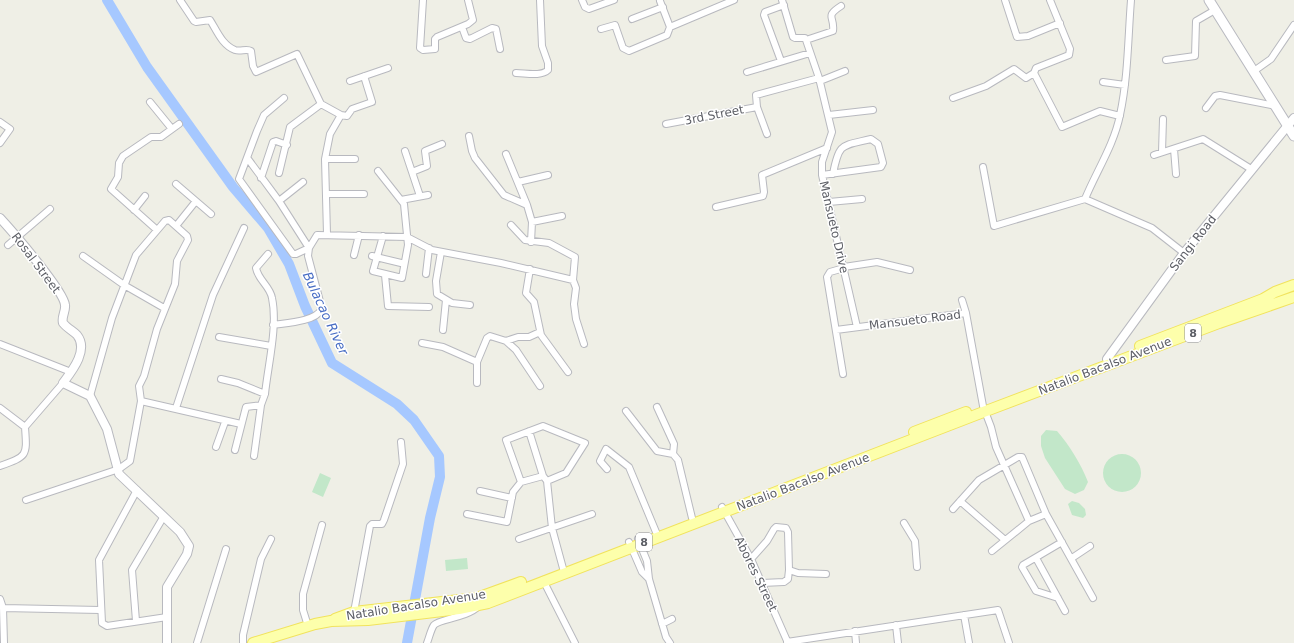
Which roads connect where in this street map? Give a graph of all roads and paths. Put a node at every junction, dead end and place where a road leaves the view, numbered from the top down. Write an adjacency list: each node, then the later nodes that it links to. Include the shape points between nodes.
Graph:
1 (180, 0): 42 (street, via 194,21 210,20 219,37 232,49 251,51 256,72 297,54)
2 (423, 0): 20 (street, via 421,50 434,50 437,36)
3 (468, 0): 20 (street, via 473,20)
4 (540, 0): 32 (street, via 542,46 548,70 538,74)
5 (582, 0): 6 (street, via 587,9)
6 (614, 0)
7 (734, 0): 21 (street)
8 (1005, 0): 18 (street, via 1017,37 1028,36)
9 (1050, 0): 18 (street)
10 (1131, 0): 38 (street)
11 (1209, 0): 16 (main road)
12 (660, 1): 15 (street)
13 (783, 2): 23 (street, via 793,37); 27 (street, via 764,15)
14 (841, 6): 23 (street, via 830,16 833,31)
15 (663, 7): 17 (street); 21 (street)
16 (1216, 10): 26 (street, via 1196,21 1195,56); 30 (main road)
17 (632, 18)
18 (1060, 24): 33 (street, via 1070,49 1069,55 1036,68)
19 (1294, 25): 30 (street, via 1271,59)
20 (465, 26): 24 (street, via 466,38 470,39 492,28 496,29)
21 (670, 27): 22 (street, via 666,35 629,51 626,50 615,25)
22 (602, 29)
23 (806, 40): 25 (street, Mansueto Drive)
24 (500, 49)
25 (810, 53): 27 (street); 35 (street, Mansueto Drive)
26 (1166, 60)
27 (782, 61): 31 (street)
28 (388, 68): 34 (street)
29 (845, 71): 35 (street)
30 (1254, 71): 43 (main road)
31 (747, 72)
32 (516, 73)
33 (1034, 73): 40 (street, via 1025,78 1014,69 986,86); 49 (street, via 1062,127 1100,111)
34 (364, 76): 36 (street); 47 (street, via 372,102 352,109 347,116)
35 (820, 79): 44 (street, 3rd Street, via 758,93); 48 (street, Mansueto Drive)
36 (350, 81)
37 (1103, 82): 38 (street)
38 (1125, 85): 49 (street)
39 (284, 98): 69 (street, via 264,115)
40 (953, 98)
41 (150, 102): 56 (street)
42 (321, 104): 47 (street); 62 (street, via 290,127)
43 (1276, 106): 45 (street, via 1220,95 1215,96); 55 (main road)
44 (757, 107): 54 (street, 3rd Street); 57 (street)
45 (1206, 108)
46 (874, 110): 48 (street)
47 (341, 115): 70 (street, via 330,134)
48 (828, 115): 63 (street, Mansueto Drive, via 832,132)
49 (1120, 116): 91 (street)
50 (1294, 118): 55 (street, Sangi Road)
51 (1163, 119): 66 (street)
52 (0, 122): 60 (street, via 10,129)
53 (179, 124): 56 (street)
54 (666, 124)
55 (1288, 126): 59 (main road); 73 (street, Sangi Road)
56 (172, 129): 99 (street, via 161,137 151,137 121,159 118,177 111,189)
57 (767, 134)
58 (469, 136): 96 (street, via 475,158 504,195)
59 (1294, 136)
60 (0, 143)
61 (442, 144): 75 (street, via 425,151 427,166)
62 (286, 146): 76 (street); 81 (street, via 273,142)
63 (827, 148): 80 (street, Mansueto Drive, via 822,162); 97 (street, via 762,175 762,196)
64 (1174, 149): 66 (street); 73 (street, via 1203,139); 78 (street)
65 (405, 151): 75 (street)
66 (1162, 152): 68 (street)
67 (506, 154): 83 (street)
68 (1154, 155)
69 (248, 159): 81 (street); 115 (street, via 239,179 293,254)
70 (325, 159): 71 (street); 85 (street)
71 (355, 159)
72 (983, 167): 91 (street, via 994,226)
73 (1251, 169): 118 (street, Sangi Road)
74 (378, 171): 92 (street)
75 (412, 172): 89 (street)
76 (278, 173)
77 (834, 174): 77 (street, via 883,165 880,148 874,140 843,145 839,150); 80 (street)
78 (1176, 174)
79 (548, 175): 83 (street)
80 (822, 175): 95 (street, Mansueto Drive)
81 (261, 178): 94 (street)
82 (303, 182): 94 (street)
83 (518, 182): 96 (street)
84 (176, 184): 93 (street)
85 (326, 194): 86 (street); 108 (street)
86 (364, 194)
87 (428, 195): 89 (street)
88 (145, 196): 99 (street)
89 (420, 196): 92 (street)
90 (862, 199): 95 (street)
91 (1085, 199): 118 (street, via 1152,228)
92 (401, 200): 112 (street, via 404,204)
93 (196, 201): 100 (street); 105 (street)
94 (278, 201): 115 (street)
95 (829, 202): 124 (street, Mansueto Drive)
96 (527, 206): 103 (street)
97 (716, 207)
98 (50, 209): 111 (street)
99 (134, 210): 107 (street)
100 (212, 214)
101 (562, 216): 103 (street)
102 (0, 218): 111 (street, Rosal Street)
103 (532, 222): 113 (street)
104 (511, 225): 113 (street, via 525,240)
105 (176, 226): 107 (street, via 167,220); 139 (street, via 188,240 177,261 175,284)
106 (244, 228): 167 (street, via 213,295)
107 (157, 230): 130 (street, via 136,255)
108 (327, 234): 109 (street); 115 (street, via 314,237)
109 (359, 235): 110 (street); 120 (street)
110 (383, 236): 112 (street); 122 (street)
111 (17, 237): 114 (street); 154 (street, Rosal Street, via 59,292 65,306 63,323 80,340 80,354)
112 (407, 237): 116 (street); 128 (street, via 403,277)
113 (531, 242): 129 (street, via 549,243 575,256)
114 (8, 246)
115 (309, 248): 141 (street, via 308,256 322,309 316,315 300,321)
116 (428, 248): 117 (street); 127 (street)
117 (441, 252): 125 (street); 134 (street, via 436,288 437,294)
118 (1184, 253): 153 (street, Sangi Road)
119 (268, 254): 141 (street, via 256,268 257,274 271,294)
120 (354, 255)
121 (83, 256): 130 (street)
122 (374, 257): 123 (street); 128 (street, via 373,271)
123 (401, 263)
124 (844, 268): 126 (street, via 877,262); 142 (street, Mansueto Drive); 144 (street, via 830,272 827,276)
125 (530, 269): 129 (street); 145 (street, via 526,293 534,302)
126 (910, 270)
127 (426, 274)
128 (386, 275): 138 (street, via 388,306)
129 (573, 280): 150 (street, via 576,288 576,319)
130 (124, 284): 139 (street); 162 (street)
131 (1294, 285): 136 (main road, Natalio Bacalso Avenue, via 1275,292)
132 (1294, 291): 136 (main road, Natalio Bacalso Avenue / 8)
133 (1294, 297): 136 (main road, Natalio Bacalso Avenue)
134 (446, 300): 137 (street); 143 (street)
135 (962, 300): 140 (street)
136 (1265, 302): 153 (main road, Natalio Bacalso Avenue / 8)
137 (470, 305)
138 (429, 307)
139 (164, 308): 163 (street, via 139,386)
140 (966, 313): 142 (street, Mansueto Road); 168 (street, Mansueto Road)
141 (273, 325): 151 (street)
142 (856, 327): 144 (street, Mansueto Road)
143 (443, 330)
144 (836, 330): 156 (street)
145 (540, 332): 147 (street, via 529,337); 155 (street)
146 (219, 337): 151 (street)
147 (506, 340): 152 (street, via 490,336 486,338); 160 (street, via 516,350)
148 (422, 343): 152 (street, via 448,349)
149 (0, 344): 154 (street)
150 (584, 344)
151 (271, 346): 161 (street)
152 (477, 362): 159 (street)
153 (1108, 362): 168 (main road, Natalio Bacalso Avenue / 8)
154 (71, 372): 158 (street, Rosal Street)
155 (568, 372)
156 (843, 374)
157 (221, 379): 161 (street)
158 (63, 383): 162 (street); 172 (street, Rosal Street)
159 (477, 383)
160 (540, 386)
161 (265, 394): 164 (street)
162 (90, 396): 181 (street, via 107,429)
163 (141, 401): 167 (street); 181 (street, via 130,461)
164 (261, 405): 171 (street, via 247,406); 178 (street)
165 (657, 407): 177 (street, via 674,444)
166 (0, 408): 172 (street)
167 (176, 408): 170 (street)
168 (984, 408): 179 (street, Mansueto Road); 191 (main road, Natalio Bacalso Avenue / 8)
169 (626, 411): 177 (street, via 658,451)
170 (225, 422): 171 (street); 175 (street)
171 (241, 424): 176 (street)
172 (25, 427): 180 (street, via 25,453 18,459)
173 (529, 431): 183 (street); 184 (street, via 543,426 585,443 566,473); 185 (street, via 506,440)
174 (401, 442): 228 (street, via 403,464 384,520 382,524 370,526)
175 (216, 447)
176 (235, 450)
177 (673, 454): 197 (street, via 680,464)
178 (254, 456)
179 (1003, 465): 190 (street, via 978,480); 195 (street, via 1018,457 1024,459); 198 (street, Mansueto Road)
180 (0, 466)
181 (118, 469): 186 (street, via 123,478); 189 (street)
182 (607, 469): 202 (street, via 600,461 606,449 630,467)
183 (543, 476): 184 (street); 185 (street)
184 (547, 481): 201 (street)
185 (521, 482): 188 (street, via 513,492)
186 (137, 490): 196 (street); 225 (street, via 99,560)
187 (480, 491): 188 (street)
188 (512, 498): 193 (street, via 507,522)
189 (26, 500)
190 (960, 501): 192 (street); 205 (street)
191 (723, 509): 197 (main road, Natalio Bacalso Avenue / 8); 207 (main road, Natalio Bacalso Avenue / 8); 213 (street, Abores Street)
192 (953, 509)
193 (467, 514)
194 (592, 514): 201 (street)
195 (1046, 514): 198 (street); 206 (street)
196 (164, 516): 229 (street, via 180,532 189,546 187,554 167,587); 231 (street, via 132,570)
197 (692, 518): 202 (main road, Natalio Bacalso Avenue / 8)
198 (1029, 521): 205 (street)
199 (904, 523): 214 (street, via 915,541)
200 (322, 525): 234 (street, via 303,594)
201 (552, 528): 204 (street); 215 (street)
202 (656, 532): 207 (main road, Natalio Bacalso Avenue / 8)
203 (271, 539): 240 (street, via 261,559)
204 (520, 539)
205 (1005, 540): 210 (street)
206 (1062, 542): 211 (street); 212 (street)
207 (634, 543): 215 (main road, Natalio Bacalso Avenue / 8); 232 (street, via 642,572 649,579)
208 (1090, 546): 212 (street)
209 (226, 549): 239 (street)
210 (992, 551)
211 (1036, 558): 220 (street); 220 (street, via 1022,569 1036,591)
212 (1072, 558): 221 (street)
213 (751, 559): 216 (street, via 776,527 786,528); 219 (street, Abores Street)
214 (917, 568)
215 (563, 569): 218 (main road, Natalio Bacalso Avenue / 8); 223 (main road, Natalio Bacalso Avenue / 8)
216 (789, 570): 217 (street, via 798,573); 219 (street, via 788,579 784,582)
217 (826, 574)
218 (543, 580): 223 (main road, Natalio Bacalso Avenue / 8); 243 (street)
219 (761, 583): 236 (street, Abores Street)
220 (1058, 598): 226 (street)
221 (1093, 598)
222 (0, 599): 224 (street)
223 (479, 601): 228 (main road, Natalio Bacalso Avenue / 8); 242 (street, via 473,612 434,625)
224 (3, 608): 225 (street); 237 (street)
225 (100, 610): 231 (street, via 102,623 107,626)
226 (1065, 611)
227 (964, 615): 233 (street); 247 (street); 248 (street, via 1000,610)
228 (355, 616): 234 (main road, Natalio Bacalso Avenue / 8)
229 (167, 617): 231 (street); 238 (street)
230 (672, 619): 232 (street)
231 (136, 621)
232 (662, 624): 244 (street)
233 (896, 625): 235 (street); 246 (street)
234 (308, 626): 241 (main road, Natalio Bacalso Avenue / 8)
235 (855, 631): 236 (street); 245 (street)
236 (788, 642)
237 (4, 643)
238 (168, 643)
239 (197, 643)
240 (243, 643)
241 (253, 643)
242 (427, 643)
243 (575, 643)
244 (670, 643)
245 (856, 643)
246 (898, 643)
247 (969, 643)
248 (1009, 643)

